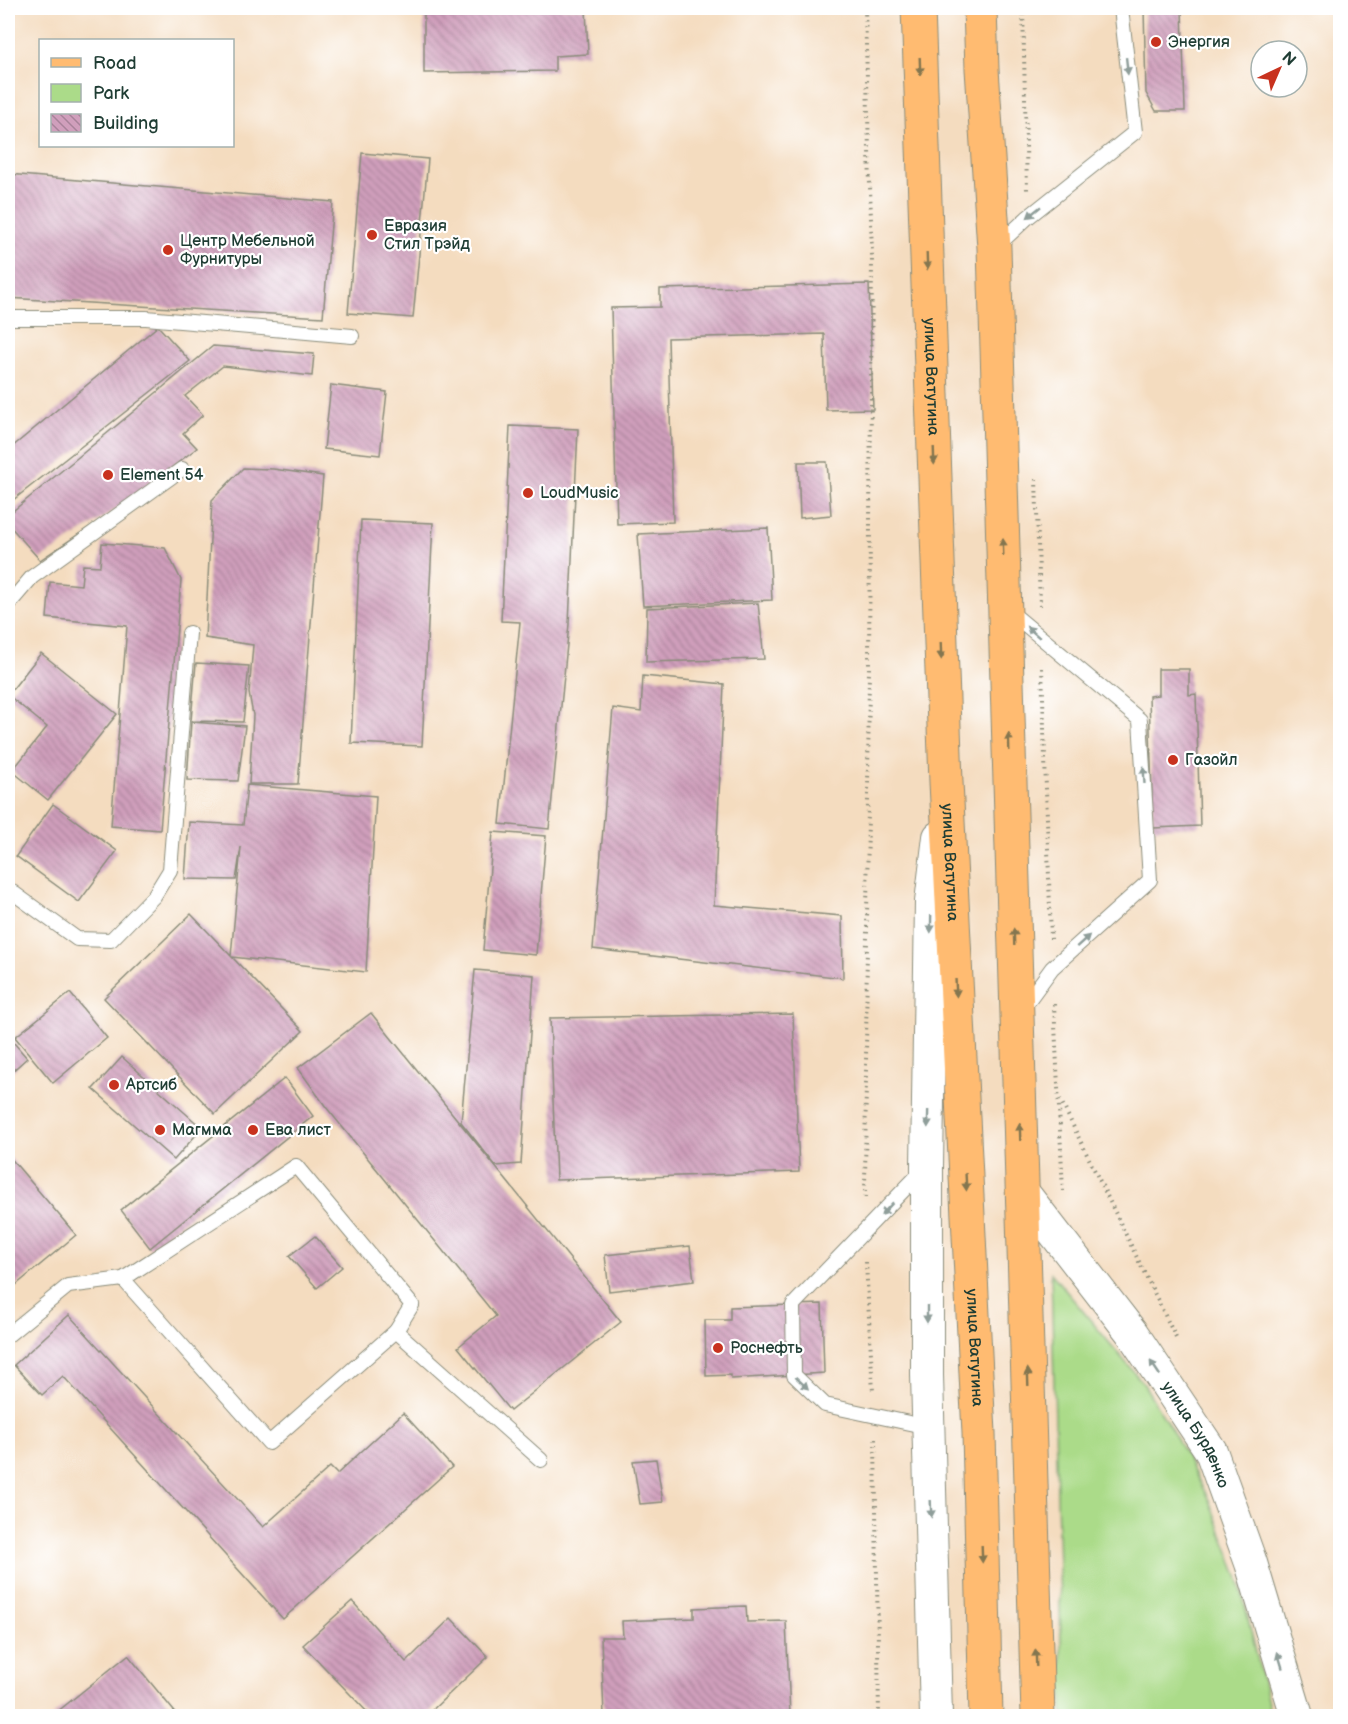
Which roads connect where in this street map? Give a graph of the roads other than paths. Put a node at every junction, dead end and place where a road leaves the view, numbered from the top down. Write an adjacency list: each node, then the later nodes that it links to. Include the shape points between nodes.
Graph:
1 (918, 8): 13 (main road, улица Ватутина, one-way to 13)
2 (980, 8): 5 (main road)
3 (990, 8): 5 (main road)
4 (1121, 8): 6 (lane, one-way to 6, via 1135,132)
5 (982, 69): 6 (main road)
6 (994, 248): 11 (main road, one-way to 6)
7 (8, 318): 8 (lane, via 146,318)
8 (352, 336)
9 (183, 469): 10 (lane, via 33,577)
10 (8, 605)
11 (1005, 607): 15 (main road, one-way to 11); 15 (lane, one-way to 11, via 1052,968 1150,880 1140,720)
12 (189, 633): 14 (lane, via 170,870 154,896 111,940 77,939)
13 (946, 782): 16 (street, one-way to 16, via 932,902); 24 (main road, улица Ватутина, one-way to 24, via 979,1433)
14 (8, 889)
15 (1017, 1016): 17 (main road, one-way to 15)
16 (927, 1166): 21 (street, one-way to 21); 21 (lane, one-way to 21, via 793,1305 794,1376 825,1404)
17 (1022, 1191): 25 (main road, one-way to 17); 26 (street, улица Бурденко, one-way to 17, via 1251,1563 1211,1451 1132,1333)
18 (123, 1279): 19 (lane, via 269,1443); 19 (lane, via 297,1167 412,1305); 20 (lane, via 68,1286)
19 (396, 1331): 22 (lane)
20 (8, 1335)
21 (928, 1427): 23 (street, one-way to 23)
22 (541, 1460)
23 (936, 1716)
24 (986, 1716)
25 (1038, 1716)
26 (1297, 1716)

